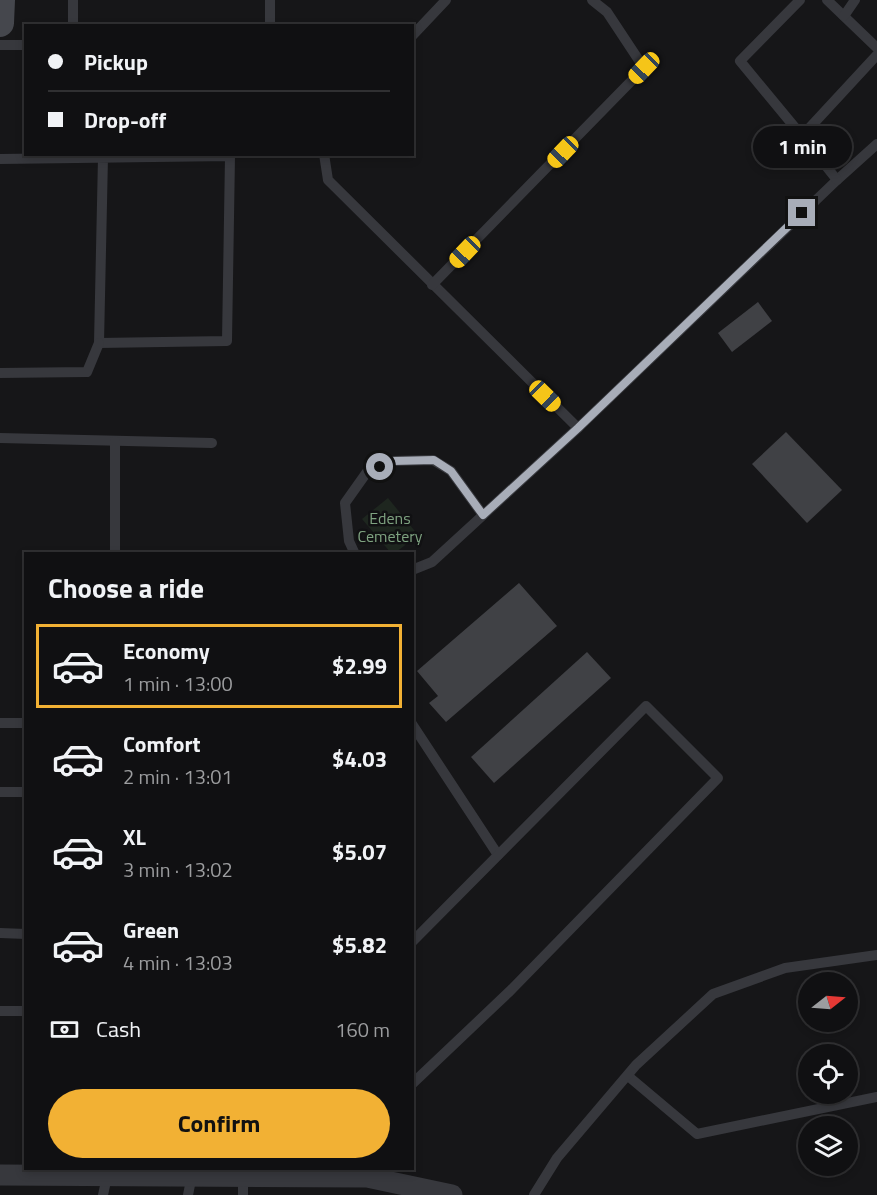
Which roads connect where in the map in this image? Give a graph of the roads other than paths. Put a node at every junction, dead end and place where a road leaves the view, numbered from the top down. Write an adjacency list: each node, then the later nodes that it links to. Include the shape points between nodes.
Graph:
1 (1, 0): 10 (main road)
2 (73, 0): 11 (lane)
3 (270, 0): 12 (lane)
4 (447, 0): 13 (lane)
5 (592, 0): 27 (lane, via 607,12 644,68)
6 (800, 0): 18 (lane, via 740,61)
7 (827, 0): 9 (lane)
8 (855, 0): 9 (lane)
9 (844, 16): 16 (lane)
10 (0, 23)
11 (72, 24)
12 (270, 24)
13 (414, 34)
14 (0, 45): 15 (lane)
15 (24, 45)
16 (877, 48)
17 (877, 55): 18 (lane)
18 (802, 136): 26 (lane)
19 (877, 144): 26 (lane)
20 (72, 156): 24 (lane); 25 (lane)
21 (166, 156): 24 (lane)
22 (230, 156): 28 (lane, via 227,341)
23 (324, 156): 27 (lane, via 328,180)
24 (103, 157): 28 (lane)
25 (0, 159)
26 (837, 180): 30 (lane)
27 (432, 285): 30 (lane)
28 (99, 343): 29 (lane, via 87,372)
29 (0, 372)
30 (578, 428): 34 (lane)
31 (0, 438): 32 (lane)
32 (116, 441): 33 (lane); 35 (lane)
33 (212, 443)
34 (483, 515): 36 (lane, via 451,471 434,460 393,461 367,472 345,503 349,541); 37 (lane, via 432,562)
35 (115, 552)
36 (355, 552)
37 (414, 569)
38 (0, 723): 39 (lane)
39 (24, 723)
40 (414, 727): 43 (lane)
41 (0, 792): 42 (lane)
42 (24, 792)
43 (498, 855): 46 (lane); 51 (lane, via 646,706 718,778 510,991)
44 (0, 933): 45 (lane)
45 (24, 934)
46 (414, 940)
47 (877, 955): 50 (lane, via 785,968 713,994)
48 (0, 1011): 49 (lane)
49 (24, 1011)
50 (627, 1076): 52 (lane, via 697,1134); 59 (lane, via 557,1158)
51 (414, 1082)
52 (877, 1097)
53 (332, 1173): 57 (street); 58 (street, via 388,1180)
54 (0, 1174): 55 (street)
55 (106, 1180): 56 (street)
56 (191, 1180): 57 (street)
57 (243, 1186)
58 (452, 1195)
59 (534, 1195)

